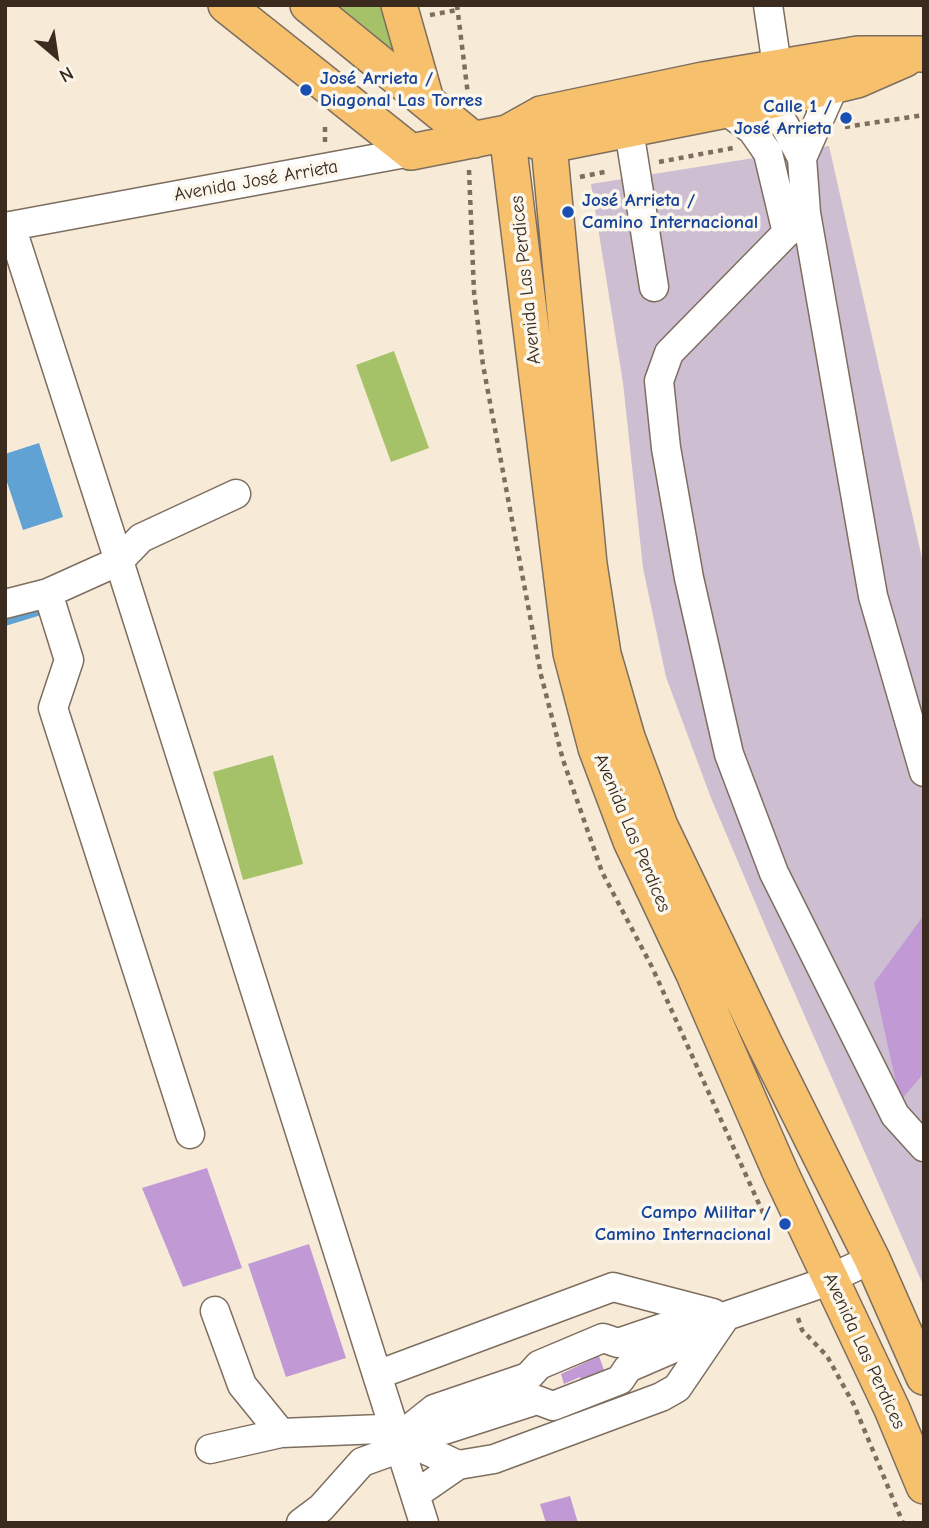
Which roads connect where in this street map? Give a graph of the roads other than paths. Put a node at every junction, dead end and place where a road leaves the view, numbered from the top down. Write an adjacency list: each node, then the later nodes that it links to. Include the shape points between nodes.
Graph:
1 (226, 5): 15 (main road)
2 (308, 5): 9 (main road)
3 (399, 5): 9 (main road)
4 (768, 5): 6 (street)
5 (918, 55): 6 (main road, Avenida José Arrieta, via 858,54); 8 (main road, Avenida José Arrieta)
6 (777, 66): 7 (main road, Avenida José Arrieta)
7 (703, 80): 10 (street); 13 (main road, Avenida José Arrieta)
8 (834, 86): 10 (main road, Avenida José Arrieta); 16 (street)
9 (426, 100): 14 (main road)
10 (761, 103): 11 (main road, Avenida José Arrieta); 16 (street, via 784,124)
11 (726, 110): 12 (main road, Avenida José Arrieta); 17 (street, via 752,130 768,153)
12 (629, 130): 13 (main road, Avenida José Arrieta); 19 (street)
13 (552, 134): 14 (main road, Avenida José Arrieta); 27 (main road, Avenida Las Perdices, via 589,564 607,666 627,737 660,826)
14 (490, 136): 15 (main road, Avenida José Arrieta); 28 (main road, Avenida Las Perdices, via 571,653 596,748 631,841)
15 (411, 152): 18 (street, Avenida José Arrieta)
16 (802, 158): 17 (street)
17 (796, 223): 24 (street, via 873,596); 26 (street, via 669,353 659,381 666,448 729,754 774,873 895,1115)
18 (8, 227): 21 (street)
19 (654, 287)
20 (236, 494): 21 (street, via 141,538)
21 (119, 561): 22 (street); 32 (street)
22 (48, 593): 23 (street); 25 (street, via 69,660 52,708)
23 (5, 604)
24 (924, 772)
25 (190, 1134)
26 (924, 1147)
27 (872, 1259): 28 (street); 33 (main road, Avenida Las Perdices)
28 (831, 1279): 30 (street); 41 (main road, Avenida Las Perdices)
29 (215, 1311): 36 (street, via 242,1385)
30 (726, 1316): 31 (street, via 688,1342); 32 (street, via 613,1287); 40 (street, via 677,1388 661,1397 494,1459)
31 (623, 1355): 34 (street, via 603,1338 539,1365); 34 (street, via 620,1380 553,1406)
32 (377, 1375): 37 (street)
33 (924, 1377)
34 (532, 1388): 37 (street, via 434,1409)
35 (351, 1431): 36 (street); 37 (street, via 381,1429); 39 (street)
36 (281, 1433): 38 (street)
37 (399, 1437): 39 (street, via 387,1453); 40 (street); 42 (street)
38 (210, 1448)
39 (362, 1462): 43 (street, via 321,1508)
40 (458, 1465): 42 (street)
41 (924, 1486)
42 (416, 1494): 44 (street)
43 (301, 1523)
44 (424, 1523)

